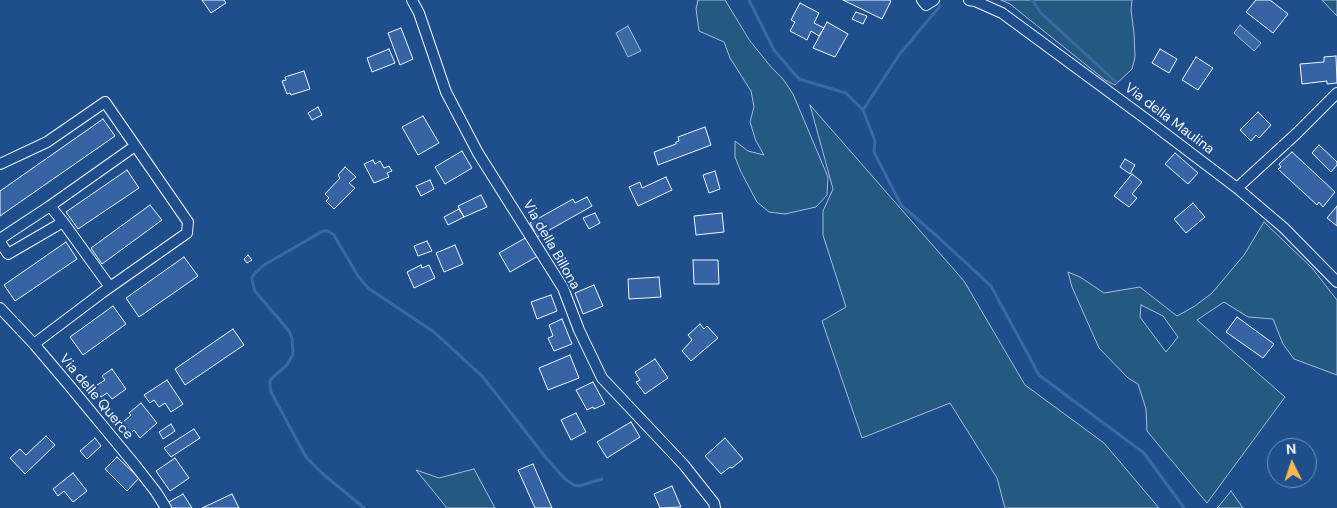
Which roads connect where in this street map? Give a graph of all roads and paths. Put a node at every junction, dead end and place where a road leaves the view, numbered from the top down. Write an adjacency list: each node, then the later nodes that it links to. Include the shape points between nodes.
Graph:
1 (412, 0): 17 (street, Via della Billona, via 446,92 478,152 563,288 602,378 684,464)
2 (922, 0): 3 (street, via 926,5)
3 (934, 0)
4 (969, 0): 8 (street, Via della Maulina, via 1002,13)
5 (1337, 93): 8 (street)
6 (135, 146): 7 (street, via 105,102 47,142); 9 (street); 13 (street, via 188,222 187,233)
7 (0, 164)
8 (1238, 188): 12 (street, Via della Maulina, via 1284,228)
9 (50, 206): 10 (street); 11 (street)
10 (63, 222): 11 (street, via 8,254); 13 (street)
11 (0, 240)
12 (1337, 282)
13 (110, 288): 15 (street)
14 (0, 308): 15 (street, Via delle Querce)
15 (34, 344): 16 (street, Via delle Querce, via 135,465)
16 (166, 508)
17 (715, 508)

